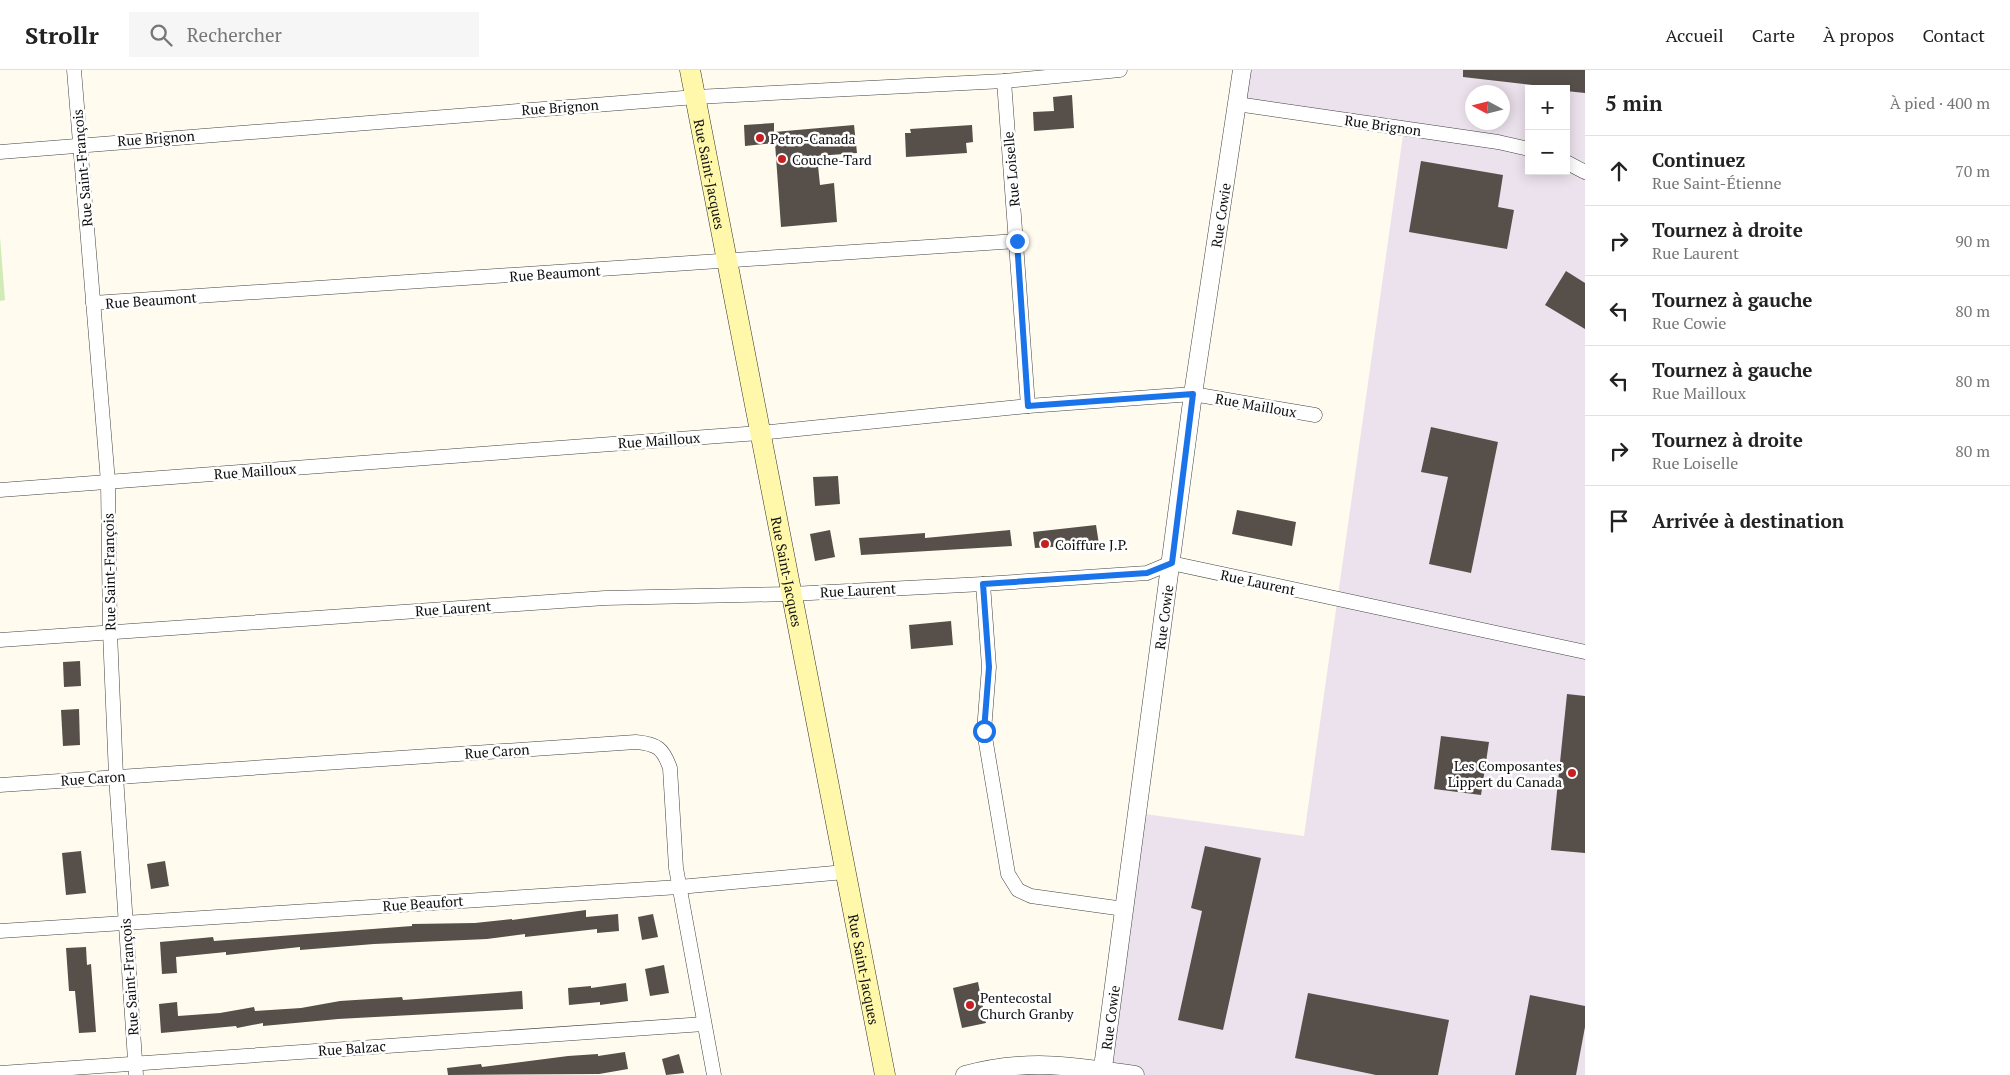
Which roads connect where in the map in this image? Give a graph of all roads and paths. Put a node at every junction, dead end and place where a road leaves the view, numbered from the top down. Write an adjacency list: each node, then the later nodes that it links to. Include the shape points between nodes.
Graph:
1 (74, 70): 8 (street, Rue Saint-François)
2 (690, 70): 6 (main road, Rue Saint-Jacques)
3 (1120, 70): 5 (street, Rue Brignon)
4 (1242, 70): 7 (street, Rue Cowie)
5 (1004, 81): 6 (street, Rue Brignon); 13 (street, Rue Loiselle)
6 (696, 97): 8 (street, Rue Brignon); 14 (main road, Rue Saint-Jacques)
7 (1237, 104): 9 (street, Rue Brignon, via 1489,140); 16 (street, Rue Cowie)
8 (80, 144): 10 (street, Rue Brignon); 15 (street, Rue Saint-François)
9 (1525, 148)
10 (0, 152)
11 (1570, 164): 12 (street)
12 (1585, 172)
13 (1017, 241): 14 (street, Rue Beaumont); 17 (street, Rue Loiselle)
14 (726, 262): 15 (street, Rue Beaumont); 19 (main road, Rue Saint-Jacques)
15 (93, 304): 20 (street, Rue Saint-François)
16 (1193, 394): 17 (street, Rue Mailloux); 18 (street, Rue Mailloux); 22 (street, Rue Cowie)
17 (1028, 406): 19 (street, Rue Mailloux)
18 (1315, 416)
19 (759, 433): 20 (street, Rue Mailloux); 24 (main road, Rue Saint-Jacques)
20 (108, 482): 21 (street, Rue Mailloux); 25 (street, Rue Saint-François)
21 (0, 490)
22 (1172, 563): 23 (street, Rue Laurent, via 1147,573); 27 (street, Rue Laurent); 32 (street, Rue Cowie)
23 (983, 584): 24 (street, Rue Laurent); 32 (street, via 989,667 984,731 1008,874 1018,890 1031,896)
24 (791, 594): 25 (street, Rue Laurent, via 605,598); 30 (main road, Rue Saint-Jacques)
25 (110, 632): 26 (street, Rue Laurent); 28 (street, Rue Saint-François)
26 (0, 640)
27 (1585, 652)
28 (116, 776): 29 (street, Rue Caron); 31 (street, Rue Caron, via 636,742 652,744 665,754 670,768); 33 (street, Rue Saint-François)
29 (0, 784)
30 (846, 872): 31 (street, Rue Beaufort); 40 (main road, Rue Saint-Jacques)
31 (679, 887): 33 (street, Rue Beaufort); 35 (street, Rue Caron)
32 (1124, 908): 38 (street, Rue Cowie)
33 (126, 922): 34 (street, Rue Beaufort); 36 (street, Rue Saint-François)
34 (0, 931)
35 (704, 1024): 36 (street, Rue Balzac); 39 (street, Rue Caron)
36 (136, 1069): 37 (street, Rue Balzac)
37 (0, 1073)
38 (1102, 1073): 41 (street, via 1038,1063 995,1067); 42 (street)
39 (714, 1075)
40 (885, 1075)
41 (965, 1075)
42 (1135, 1075)

